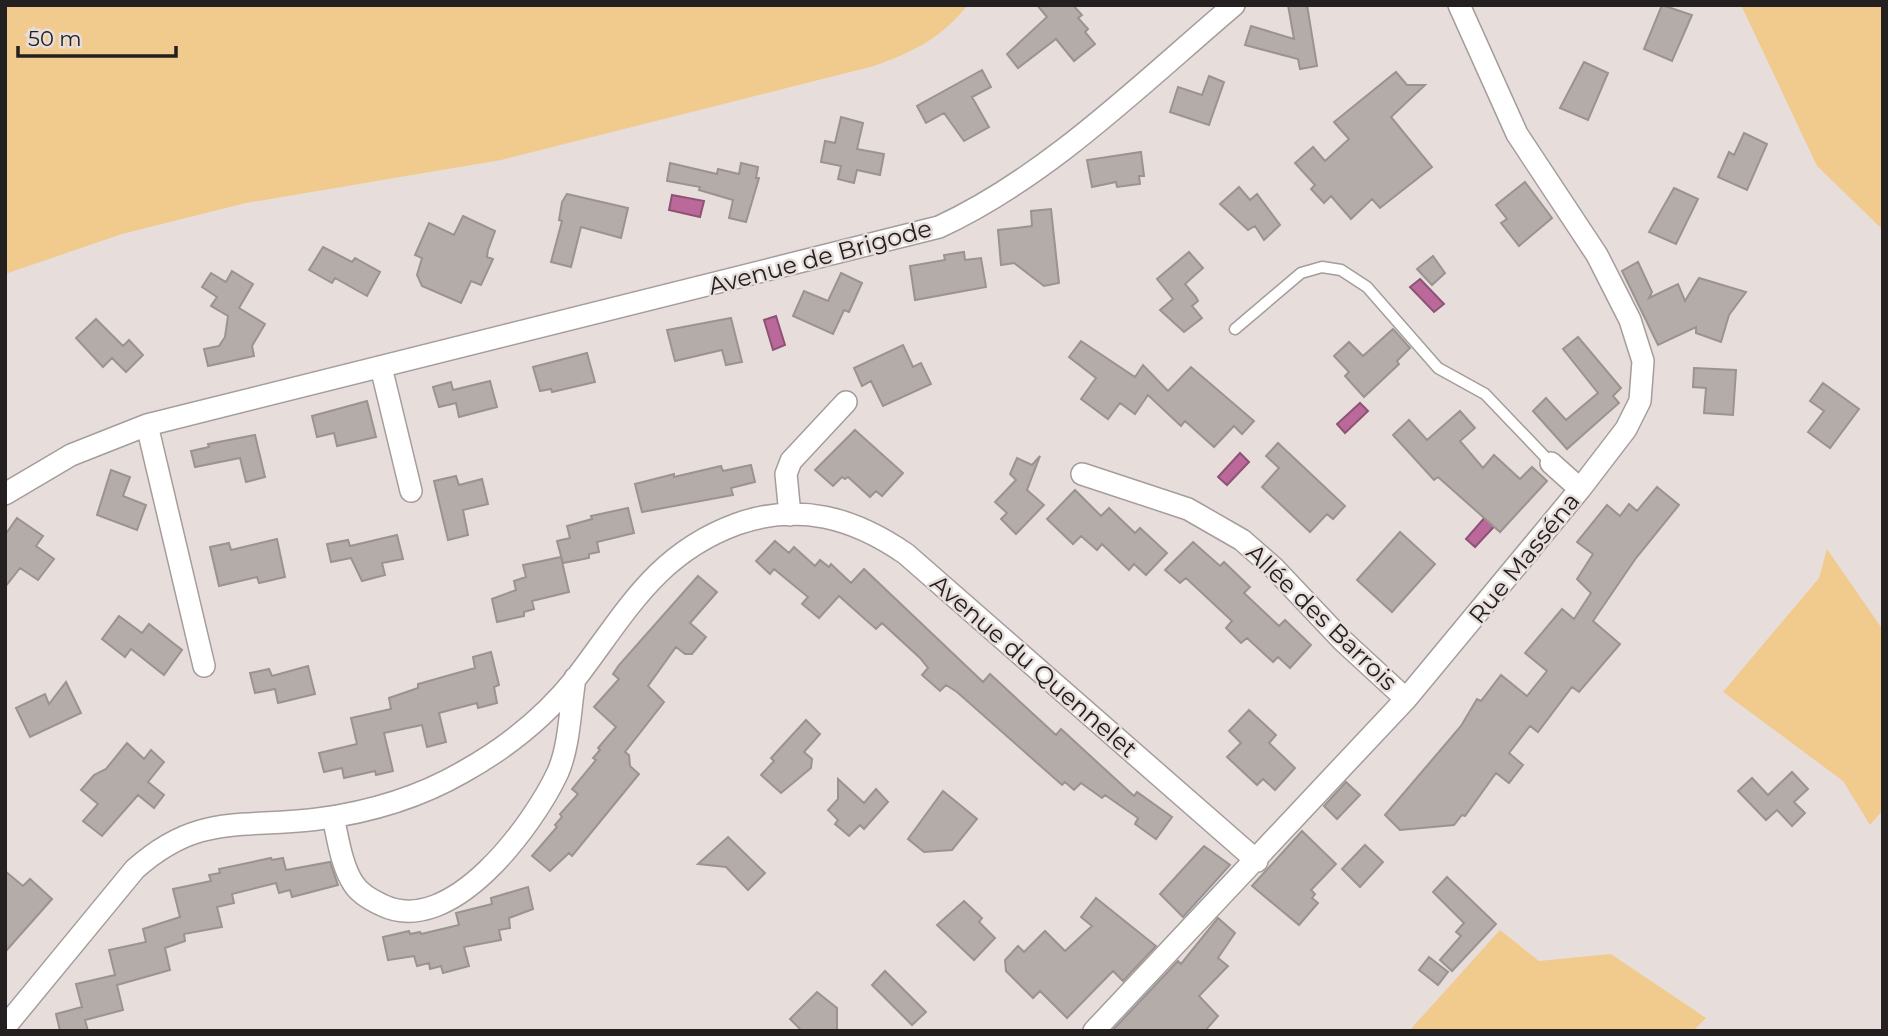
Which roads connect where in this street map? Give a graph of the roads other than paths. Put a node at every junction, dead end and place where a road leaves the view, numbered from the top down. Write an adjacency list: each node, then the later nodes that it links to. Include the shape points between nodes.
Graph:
1 (1234, 5): 4 (street, Avenue de Brigode, via 1025,178 939,227)
2 (1459, 5): 9 (street, Rue Masséna, via 1517,134 1597,255 1640,342 1644,382 1635,415)
3 (1235, 329): 7 (lane, via 1301,273 1322,267 1340,270 1367,287 1438,368 1485,394)
4 (381, 366): 6 (street, Avenue de Brigode); 10 (street)
5 (846, 402): 12 (street, via 791,461 786,474)
6 (147, 425): 11 (street, Avenue de Brigode, via 71,455); 13 (street)
7 (1551, 463): 9 (street)
8 (1082, 474): 15 (street, Allée des Barrois, via 1188,509 1242,540)
9 (1580, 489): 15 (street, Rue Masséna)
10 (411, 491)
11 (5, 494)
12 (790, 514): 14 (street, Avenue du Quennelet, via 737,524 677,555 626,606); 17 (street, Avenue du Quennelet, via 859,525 906,554)
13 (204, 666)
14 (575, 678): 16 (street, Avenue du Quennelet, via 533,723 462,773 396,803); 16 (street, Avenue du Quennelet, via 563,753 547,793 496,863 441,902 404,911 363,894 348,874)
15 (1406, 699): 17 (street, Rue Masséna)
16 (333, 817): 18 (street, Avenue du Quennelet, via 222,825 195,831 155,851 135,869)
17 (1257, 860): 19 (street, Rue Masséna)
18 (5, 1027)
19 (1094, 1031)

